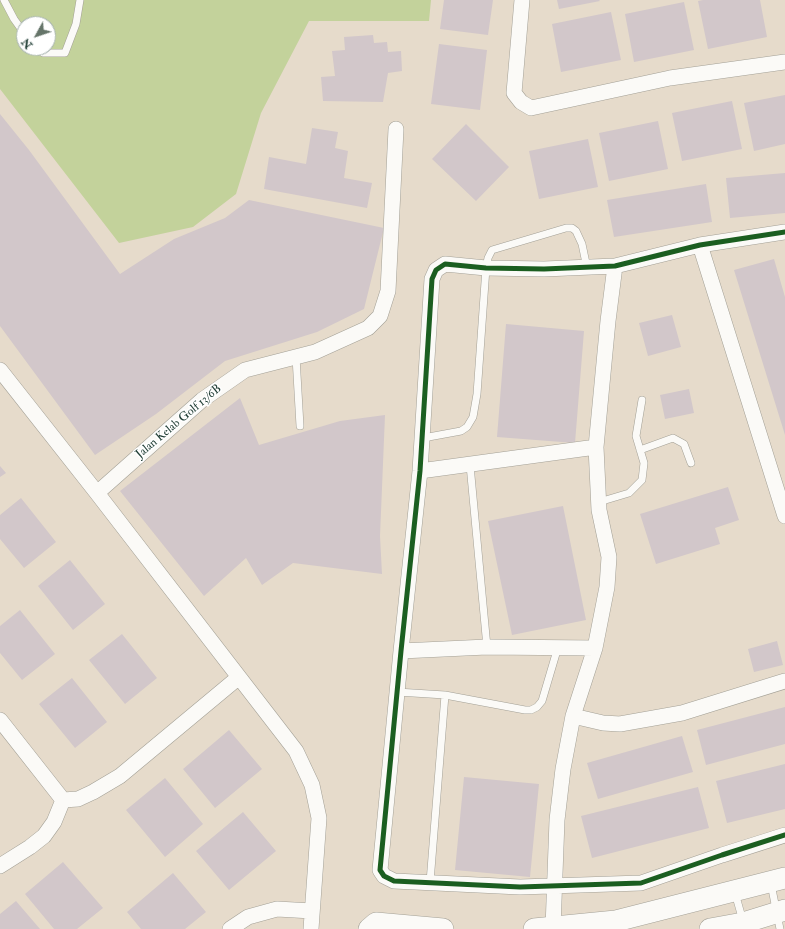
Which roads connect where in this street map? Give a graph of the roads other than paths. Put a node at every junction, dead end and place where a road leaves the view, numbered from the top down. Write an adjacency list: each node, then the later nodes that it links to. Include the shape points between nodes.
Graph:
1 (4, 0): 4 (lane)
2 (80, 0): 5 (lane, via 76,24 64,53)
3 (522, 0): 6 (street, via 514,93 521,102 531,108 670,78)
4 (16, 22)
5 (56, 53)
6 (785, 62)
7 (396, 129): 13 (street, Jalan Kelab Golf 13/6B, via 388,291 380,316 368,328 315,352)
8 (785, 232): 9 (street)
9 (700, 245): 10 (street); 25 (street)
10 (615, 266): 12 (street); 18 (street)
11 (486, 268): 12 (street); 12 (lane, via 492,250 572,228 582,244); 17 (lane, via 473,417 461,431); 17 (street, via 444,264 436,270 432,279)
12 (586, 268)
13 (296, 357): 16 (lane); 23 (street, Jalan Kelab Golf 13/6B, via 245,370 202,400)
14 (0, 370): 23 (street)
15 (642, 400): 19 (lane, via 636,436)
16 (300, 426)
17 (423, 438): 22 (street)
18 (596, 447): 21 (street); 24 (street)
19 (640, 450): 20 (lane, via 673,438 684,444); 24 (lane, via 644,463 642,480 629,493)
20 (692, 463)
21 (470, 465): 22 (street); 26 (lane)
22 (420, 471): 29 (street)
23 (97, 493): 30 (street)
24 (599, 502): 28 (street, via 608,564 607,587)
25 (785, 516)
26 (487, 647): 27 (street); 29 (street)
27 (558, 647): 28 (street); 33 (lane, via 542,701 531,710)
28 (595, 648): 34 (street)
29 (400, 651): 32 (street)
30 (239, 677): 36 (street, via 120,776 93,792); 43 (street, via 296,751 312,785 319,818)
31 (785, 681): 34 (street, via 682,713 620,724)
32 (397, 692): 33 (lane); 40 (street, via 380,870 384,876 394,881)
33 (445, 695): 40 (lane)
34 (573, 716): 41 (street, via 557,820)
35 (0, 720): 36 (street)
36 (63, 800): 38 (street, via 54,822 44,836)
37 (785, 835): 41 (street, via 641,883)
38 (0, 866)
39 (778, 880): 42 (street); 44 (lane)
40 (430, 882): 41 (street, via 520,887)
41 (555, 886): 50 (street)
42 (734, 891): 45 (lane); 50 (street, via 616,921)
43 (312, 911): 46 (street, via 277,909 248,917); 47 (street)
44 (780, 917): 45 (street)
45 (744, 926): 51 (street)
46 (230, 929)
47 (310, 929)
48 (369, 929): 49 (street, via 376,923)
49 (443, 929)
50 (543, 929)
51 (710, 929)

